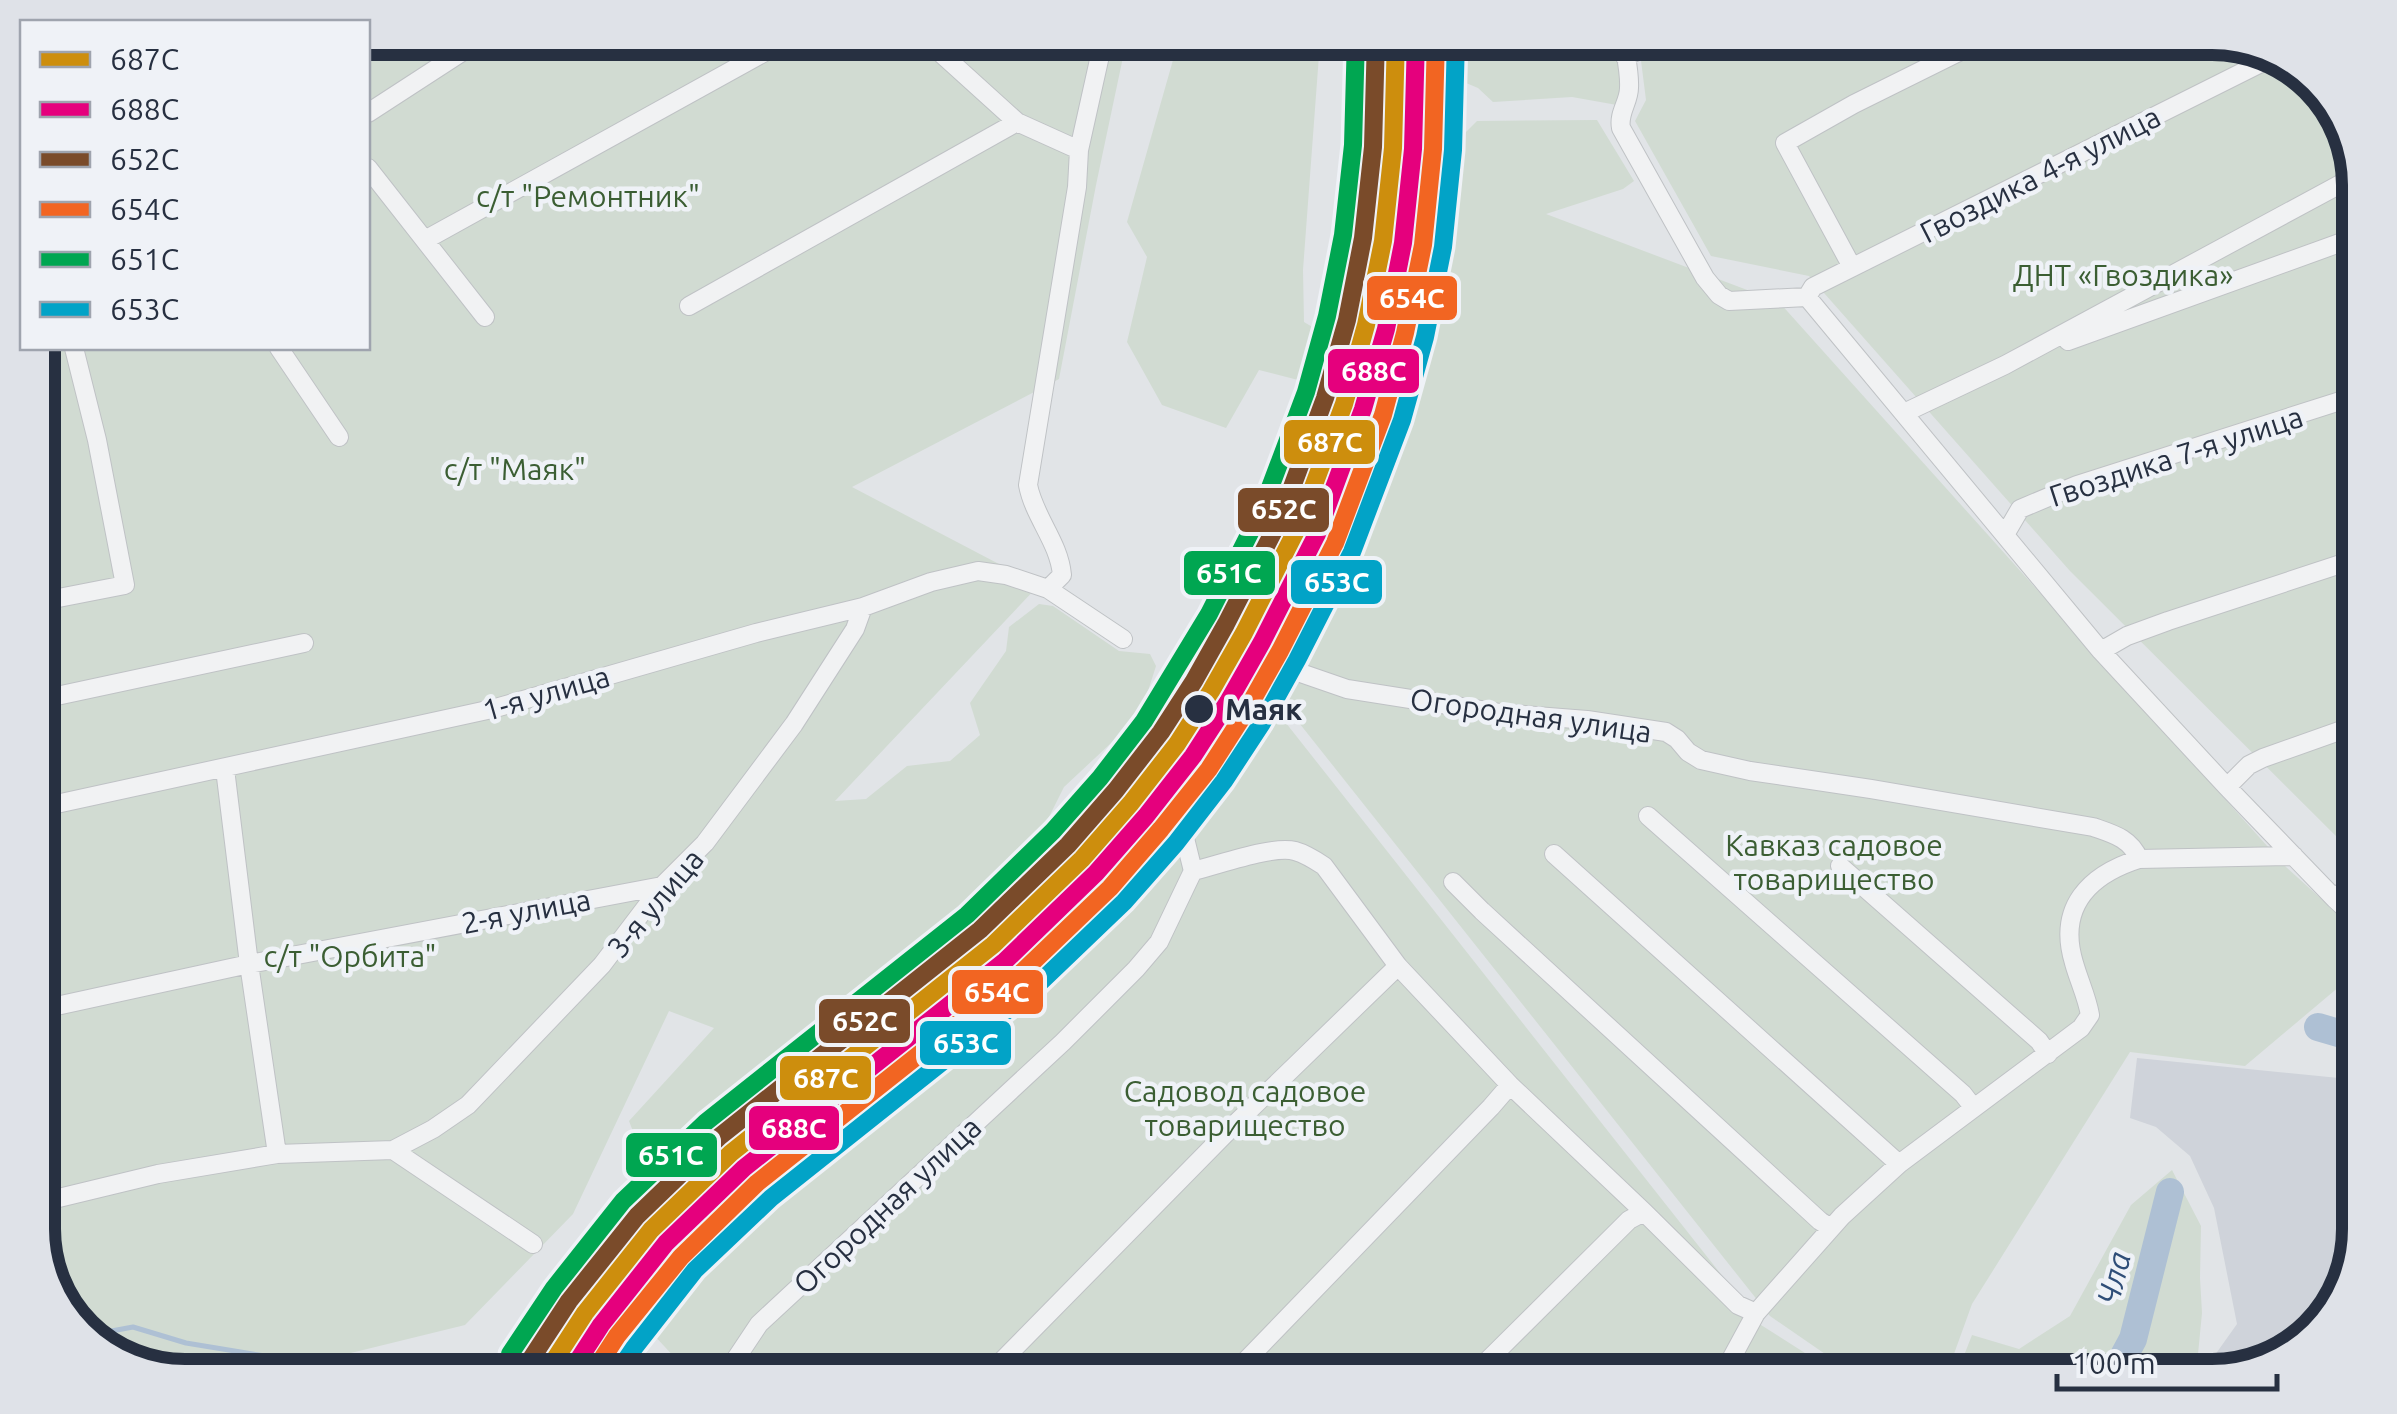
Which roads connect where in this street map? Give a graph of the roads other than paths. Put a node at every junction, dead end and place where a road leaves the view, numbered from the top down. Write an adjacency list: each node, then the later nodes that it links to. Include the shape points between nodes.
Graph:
1 (458, 55): 8 (street)
2 (761, 55): 13 (street)
3 (942, 55): 9 (street)
4 (1100, 55): 10 (street)
5 (1625, 55): 16 (street, via 1629,94 1621,128 1712,287 1729,301)
6 (1954, 55): 15 (street, via 1785,142)
7 (2259, 64): 15 (street, Гвоздика 4-я улица)
8 (370, 112)
9 (1017, 122): 10 (street); 17 (street)
10 (1079, 150): 27 (street, via 1028,485 1060,558 1062,575)
11 (370, 171): 13 (street)
12 (2342, 183): 21 (street)
13 (424, 240): 18 (street)
14 (2342, 242): 21 (street)
15 (1852, 268): 16 (street, Гвоздика 4-я улица, via 1813,287)
16 (1807, 297): 23 (street)
17 (689, 306)
18 (485, 317)
19 (74, 350): 28 (street, via 125,585)
20 (280, 350): 24 (street)
21 (2005, 365): 23 (street)
22 (2342, 400): 25 (street, Гвоздика 7-я улица, via 2077,485 2020,509)
23 (1904, 413): 25 (street)
24 (339, 436)
25 (2006, 533): 32 (street)
26 (2342, 564): 32 (street, via 2128,636)
27 (1048, 589): 29 (street, 1-я улица, via 978,571); 30 (street, 1-я улица)
28 (55, 599)
29 (863, 607): 35 (street, 1-я улица, via 492,710); 45 (street, 3-я улица, via 794,724 704,843)
30 (1123, 639)
31 (304, 643): 33 (street)
32 (2102, 651): 36 (street)
33 (55, 696)
34 (2342, 730): 36 (street, via 2249,765)
35 (225, 769): 37 (street, 1-я улица); 49 (street)
36 (2227, 787): 40 (street)
37 (55, 804)
38 (1648, 816): 54 (street)
39 (1554, 854): 57 (street)
40 (2294, 856): 41 (street); 47 (street)
41 (2140, 859): 43 (street, Огородная улица, via 2121,836 2093,827 1750,771 1701,760 1666,732 1347,689 1269,655 1236,688 1177,790); 52 (street, via 2116,866 2082,894 2070,946 2090,1015)
42 (1840, 866): 52 (street)
43 (1194, 871): 50 (street, via 1278,850 1309,856 1324,866); 63 (street, Огородная улица, via 1159,942 1136,969 758,1324)
44 (1453, 882): 60 (street)
45 (662, 886): 49 (street, 2-я улица); 55 (street, 3-я улица, via 602,965 468,1105)
46 (2342, 893): 47 (street)
47 (2335, 899): 48 (street)
48 (2342, 905)
49 (249, 964): 51 (street, 2-я улица); 56 (street)
50 (1398, 966): 53 (street); 64 (street)
51 (55, 1006)
52 (2048, 1054): 54 (street)
53 (1510, 1085): 59 (street); 65 (street)
54 (1973, 1107): 57 (street)
55 (394, 1150): 56 (street, 3-я улица); 61 (street)
56 (276, 1154): 58 (street, 3-я улица)
57 (1899, 1164): 60 (street)
58 (55, 1200)
59 (1644, 1212): 62 (street, via 1738,1306); 66 (street)
60 (1832, 1228): 62 (street)
61 (533, 1244)
62 (1756, 1313): 67 (street)
63 (736, 1359)
64 (1004, 1359)
65 (1247, 1359)
66 (1489, 1359)
67 (1731, 1359)

